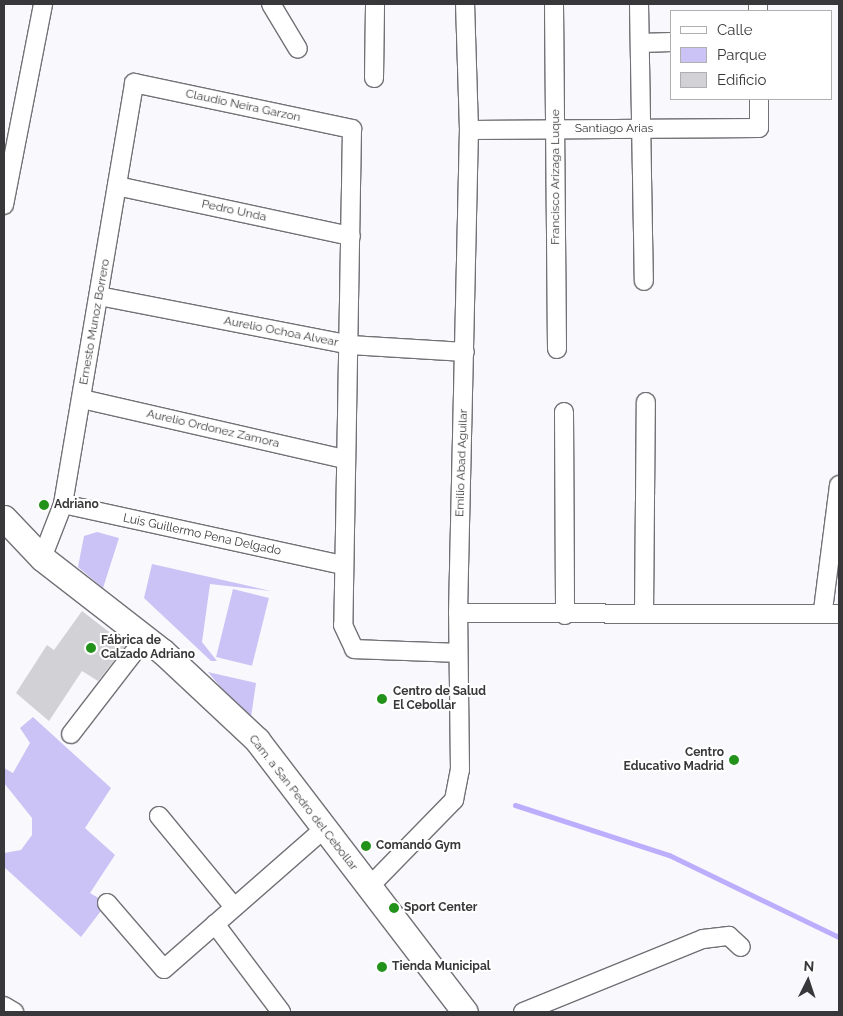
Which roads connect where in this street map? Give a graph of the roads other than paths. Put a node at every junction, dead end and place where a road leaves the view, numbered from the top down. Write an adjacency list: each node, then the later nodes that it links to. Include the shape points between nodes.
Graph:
1 (43, 4): 17 (street)
2 (271, 4): 9 (street)
3 (375, 4): 10 (street)
4 (465, 4): 15 (street, Emilio Abad Aguilar)
5 (554, 4): 14 (street, Francisco Arizaga Luque)
6 (640, 4): 8 (street)
7 (670, 42): 8 (street)
8 (640, 43): 13 (street)
9 (298, 49)
10 (374, 78)
11 (134, 83): 16 (street, Ernesto Munoz Borrero); 18 (street, Claudio Neira Garzon, via 352,129)
12 (759, 100): 13 (street, Santiago Arias, via 759,128)
13 (640, 128): 14 (street, Santiago Arias); 19 (street)
14 (556, 129): 15 (street, Santiago Arias); 22 (street, Francisco Arizaga Luque)
15 (469, 130): 23 (street, Emilio Abad Aguilar)
16 (117, 186): 18 (street, Pedro Unda); 20 (street, Ernesto Munoz Borrero)
17 (4, 205)
18 (350, 236): 21 (street)
19 (644, 281)
20 (100, 296): 21 (street, Aurelio Ochoa Alvear); 24 (street, Ernesto Munoz Borrero)
21 (350, 345): 23 (street, Aurelio Ochoa Alvear); 27 (street)
22 (557, 349)
23 (465, 352): 34 (street, Emilio Abad Aguilar)
24 (82, 399): 27 (street, Aurelio Ordonez Zamora); 29 (street, Ernesto Munoz Borrero)
25 (646, 402): 35 (street)
26 (564, 412): 36 (street)
27 (345, 459): 32 (street)
28 (839, 485): 33 (street)
29 (63, 504): 31 (street, Ernesto Munoz Borrero); 32 (street, Luis Guillermo Pena Delgado)
30 (4, 518): 31 (street, Cam. a San Pedro del Cebollar)
31 (42, 558): 37 (street, Cam. a San Pedro del Cebollar)
32 (342, 566): 38 (street, via 342,626 354,649)
33 (831, 612): 35 (street)
34 (458, 613): 36 (street); 38 (street, Emilio Abad Aguilar)
35 (644, 613): 36 (street)
36 (565, 615)
37 (145, 638): 39 (street); 41 (street, Cam. a San Pedro del Cebollar, via 257,740)
38 (458, 653): 42 (street, Emilio Abad Aguilar, via 460,770 454,800)
39 (71, 734)
40 (160, 816): 44 (street)
41 (323, 830): 42 (street, Cam. a San Pedro del Cebollar); 44 (street)
42 (369, 887): 50 (street, Cam. a San Pedro del Cebollar)
43 (107, 903): 45 (street, via 162,969)
44 (234, 907): 45 (street)
45 (215, 924): 49 (street)
46 (740, 947): 51 (street, via 729,936 703,939)
47 (4, 1006): 48 (street)
48 (14, 1012)
49 (281, 1012)
50 (465, 1012)
51 (523, 1012)

